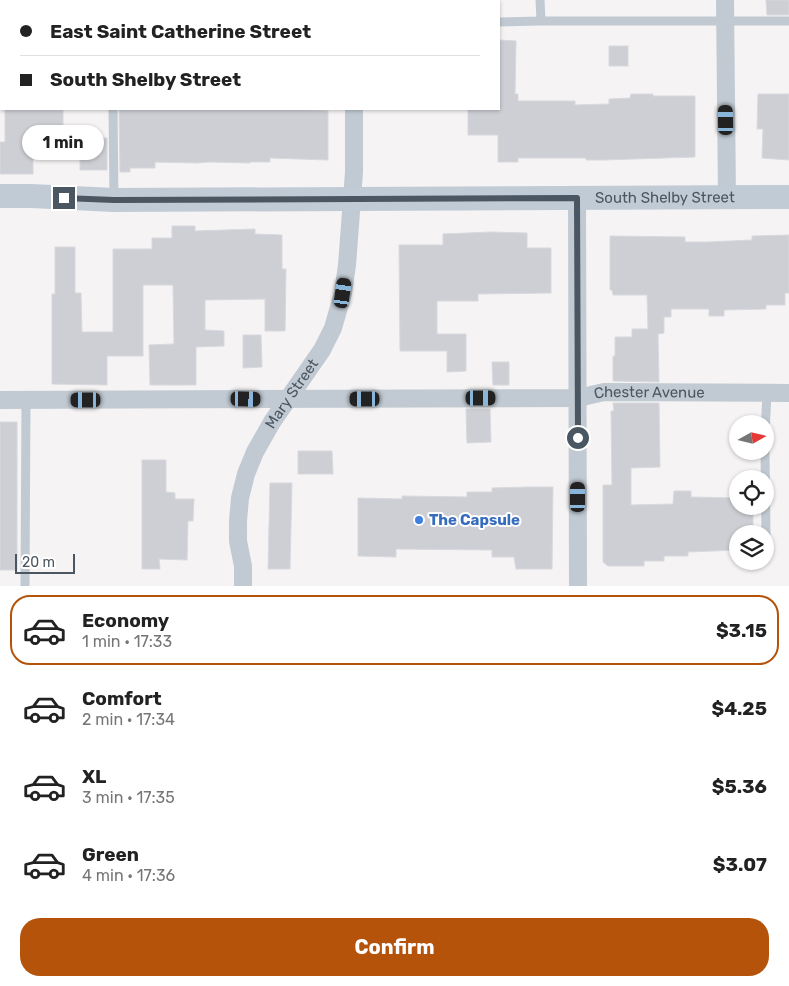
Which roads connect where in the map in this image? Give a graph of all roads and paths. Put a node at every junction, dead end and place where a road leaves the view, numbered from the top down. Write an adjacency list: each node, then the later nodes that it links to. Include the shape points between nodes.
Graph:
1 (540, 0): 6 (lane)
2 (725, 0): 3 (street)
3 (725, 21): 4 (lane); 6 (lane); 11 (street)
4 (789, 21)
5 (500, 22): 6 (lane)
6 (541, 22)
7 (113, 110): 13 (lane)
8 (354, 110): 14 (street, Mary Street)
9 (0, 196): 13 (main road, South Shelby Street)
10 (577, 198): 11 (main road, South Shelby Street); 14 (main road, South Shelby Street); 17 (street)
11 (727, 198): 12 (main road, South Shelby Street)
12 (789, 198)
13 (114, 200): 14 (main road, South Shelby Street)
14 (353, 200): 20 (street, Mary Street, via 343,293 333,328)
15 (767, 393): 16 (street, Chester Avenue); 17 (street, Chester Avenue, via 604,392); 21 (lane)
16 (789, 393)
17 (578, 398): 20 (street, Chester Avenue); 26 (street)
18 (0, 400): 19 (street, Chester Avenue)
19 (26, 400): 20 (street, Chester Avenue); 24 (lane)
20 (288, 400): 25 (street, Mary Street, via 255,452 240,498 238,541)
21 (766, 415)
22 (765, 460): 23 (lane)
23 (766, 525)
24 (25, 586)
25 (243, 586)
26 (578, 586)

